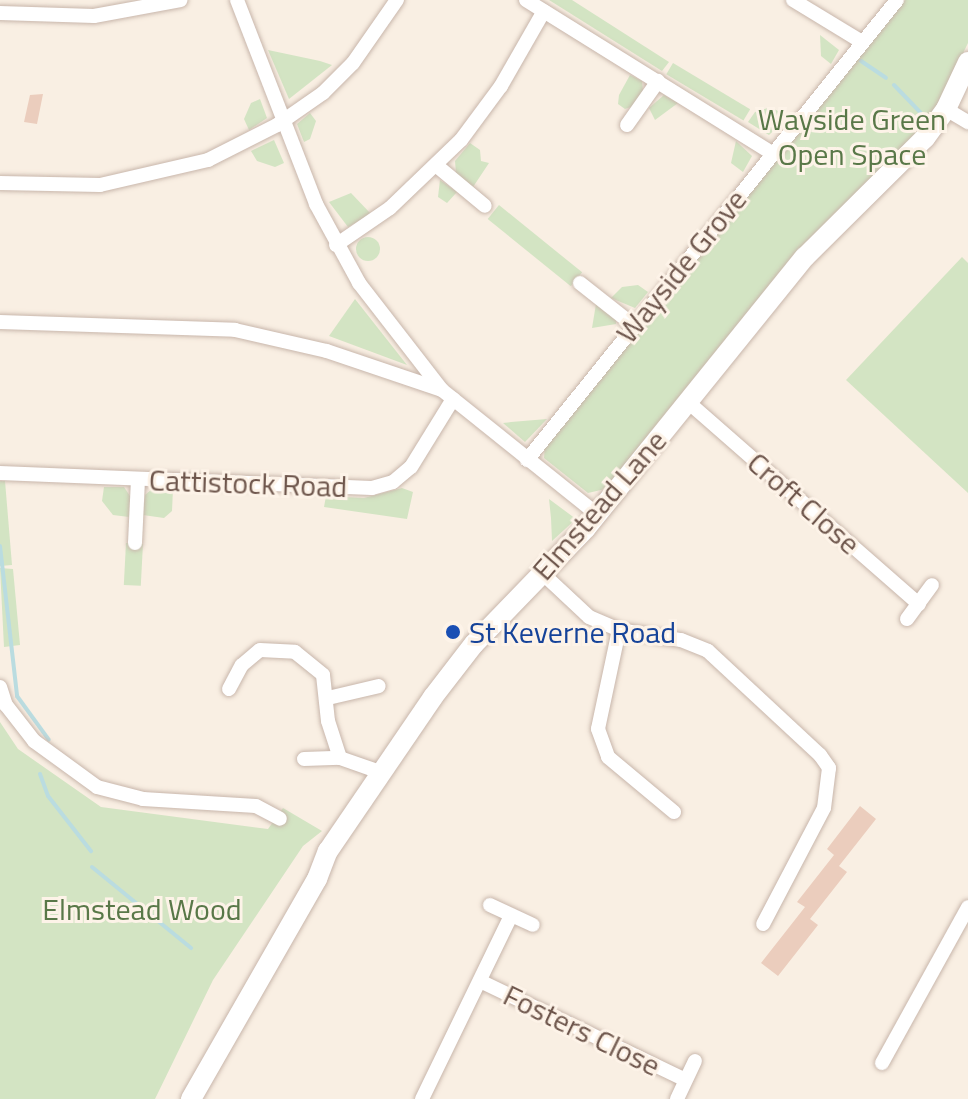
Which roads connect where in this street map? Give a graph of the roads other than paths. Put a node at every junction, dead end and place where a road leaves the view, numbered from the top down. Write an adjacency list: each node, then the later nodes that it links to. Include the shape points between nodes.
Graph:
1 (181, 0): 8 (street, via 94,16)
2 (237, 0): 13 (street)
3 (397, 0): 13 (street, via 353,63 323,93)
4 (526, 0): 7 (street)
5 (793, 0): 9 (street)
6 (897, 0): 9 (street, Wayside Grove)
7 (544, 11): 11 (street); 17 (street, via 494,98)
8 (0, 13)
9 (862, 42): 16 (street, Wayside Grove)
10 (968, 62): 12 (street, Elmstead Lane)
11 (658, 81): 15 (street); 16 (street)
12 (946, 109): 14 (street); 25 (street, Elmstead Lane, via 907,158 805,257)
13 (281, 121): 18 (street, via 208,160 123,182 88,187); 20 (street)
14 (968, 122)
15 (627, 125)
16 (772, 153): 23 (street, Wayside Grove)
17 (437, 166): 19 (street); 20 (street)
18 (0, 183)
19 (485, 206)
20 (336, 245): 24 (street)
21 (580, 283): 23 (street)
22 (0, 322): 24 (street, via 235,330 327,351)
23 (633, 325): 26 (street, Wayside Grove)
24 (448, 395): 26 (street); 28 (street, Cattistock Road, via 411,467 379,486)
25 (688, 402): 29 (street, Elmstead Lane); 33 (street, Croft Close)
26 (527, 460): 29 (street)
27 (0, 473): 28 (street, Cattistock Road)
28 (138, 479): 30 (street)
29 (597, 514): 31 (street, Elmstead Lane)
30 (135, 543)
31 (542, 573): 35 (street, via 589,617); 42 (street, Elmstead Lane, via 474,644)
32 (932, 585): 33 (street)
33 (919, 604): 34 (street)
34 (907, 619)
35 (619, 630): 43 (street, via 598,729 608,757); 48 (street, via 681,640 708,651 829,768 824,808)
36 (379, 686): 39 (street)
37 (0, 687): 44 (street, via 6,705 34,741 97,787 143,799 256,806)
38 (229, 689): 39 (street, via 242,665 260,650 295,652 323,675)
39 (328, 698): 40 (street, via 328,721)
40 (340, 758): 41 (street); 42 (street)
41 (304, 759)
42 (380, 772): 54 (street, Elmstead Lane, via 328,851)
43 (674, 812)
44 (280, 819)
45 (490, 905): 47 (street)
46 (968, 907): 52 (street)
47 (511, 916): 49 (street); 50 (street)
48 (763, 924)
49 (533, 925)
50 (480, 981): 53 (street, Fosters Close); 55 (street)
51 (695, 1061): 53 (street, Fosters Close)
52 (882, 1063)
53 (684, 1079): 56 (street, Fosters Close)
54 (191, 1099)
55 (422, 1099)
56 (677, 1099)

